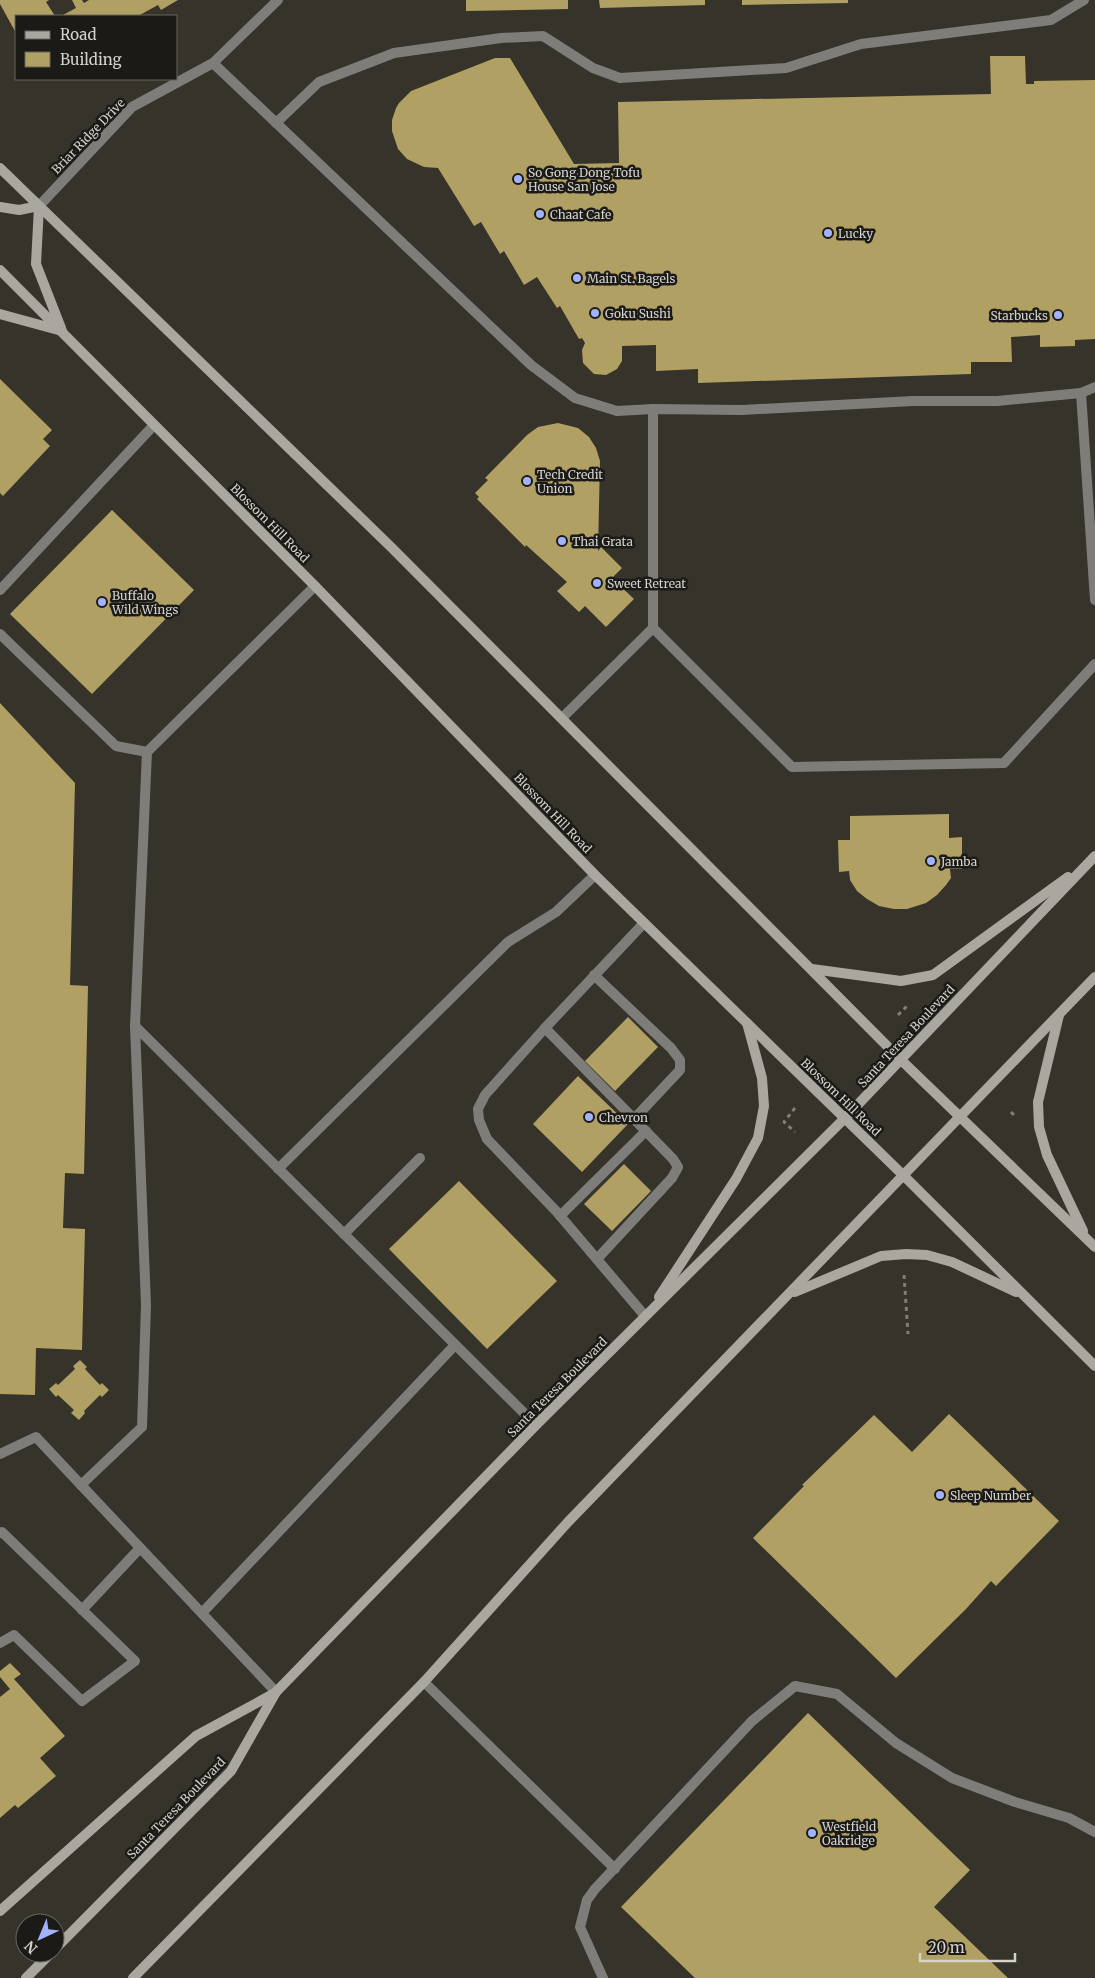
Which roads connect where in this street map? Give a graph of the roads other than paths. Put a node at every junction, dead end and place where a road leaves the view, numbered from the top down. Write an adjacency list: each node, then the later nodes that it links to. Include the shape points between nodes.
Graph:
1 (278, 0): 3 (street, Briar Ridge Drive)
2 (1084, 0): 4 (street, via 1051,20 861,44 786,68 620,78 593,68 543,36 501,38 394,53 319,82)
3 (213, 63): 4 (street); 6 (street, Briar Ridge Drive, via 132,107)
4 (276, 123): 13 (street, via 531,365 575,398 617,411)
5 (0, 168): 6 (main road)
6 (39, 206): 7 (main road, via 19,210); 10 (main road, via 36,264); 21 (main road, via 391,546)
7 (0, 207)
8 (0, 270): 10 (main road, Blossom Hill Road)
9 (0, 314): 10 (main road)
10 (63, 332): 14 (main road, Blossom Hill Road)
11 (1095, 387): 12 (street)
12 (1081, 393): 13 (street, via 997,402 913,401 742,410); 17 (street)
13 (654, 410): 18 (street)
14 (154, 425): 15 (main road, Blossom Hill Road); 16 (street)
15 (315, 586): 22 (street); 24 (main road, Blossom Hill Road)
16 (0, 590)
17 (1095, 600)
18 (653, 628): 20 (street, via 792,767 1004,763); 21 (street)
19 (0, 634): 22 (street, via 116,746)
20 (1095, 664)
21 (562, 718): 26 (main road)
22 (147, 752): 31 (street)
23 (1093, 858): 26 (main road, via 933,975 900,981); 33 (main road, Santa Teresa Boulevard)
24 (594, 874): 25 (main road, Blossom Hill Road); 39 (street, via 556,912 508,942)
25 (644, 923): 27 (street); 30 (main road, Blossom Hill Road)
26 (812, 969): 33 (main road)
27 (594, 975): 32 (street); 36 (street, via 680,1060 680,1070)
28 (1095, 977): 29 (main road)
29 (1059, 1014): 34 (main road); 43 (main road, via 1038,1102 1039,1127 1047,1155)
30 (747, 1022): 35 (main road, Blossom Hill Road); 48 (main road, via 762,1078 764,1106 758,1138 736,1178)
31 (135, 1026): 39 (street); 53 (street, via 146,1305 142,1427)
32 (544, 1028): 36 (street); 41 (street, via 485,1095 478,1109 487,1138)
33 (900, 1059): 34 (main road); 35 (main road, Santa Teresa Boulevard)
34 (961, 1117): 40 (main road); 43 (main road)
35 (845, 1118): 40 (main road, Blossom Hill Road); 48 (main road, Santa Teresa Boulevard)
36 (634, 1120): 37 (street)
37 (646, 1131): 41 (street); 45 (street, via 678,1167 672,1178)
38 (420, 1158): 42 (street)
39 (278, 1169): 42 (street)
40 (904, 1176): 46 (main road); 47 (main road, Blossom Hill Road)
41 (560, 1216): 45 (street)
42 (344, 1234): 49 (street)
43 (1085, 1237): 44 (main road)
44 (1095, 1247)
45 (597, 1259): 48 (street)
46 (790, 1294): 47 (main road, via 881,1256 906,1254 927,1255 952,1262); 59 (main road, via 568,1522)
47 (1023, 1295): 50 (main road, Blossom Hill Road)
48 (647, 1315): 51 (main road, Santa Teresa Boulevard)
49 (455, 1345): 51 (street); 57 (street)
50 (1095, 1366)
51 (536, 1425): 60 (main road, Santa Teresa Boulevard)
52 (0, 1454): 53 (street, via 36,1437)
53 (81, 1486): 55 (street)
54 (0, 1533): 56 (street)
55 (140, 1548): 56 (street); 57 (street)
56 (82, 1610): 58 (street, via 135,1661 82,1702 14,1636)
57 (202, 1613): 60 (street)
58 (0, 1643)
59 (424, 1682): 62 (street); 67 (main road)
60 (276, 1692): 63 (main road, via 196,1736); 64 (main road, Santa Teresa Boulevard, via 231,1771)
61 (1095, 1832): 62 (street, via 1069,1818 952,1778 896,1743 837,1694 794,1686 752,1722)
62 (615, 1869): 68 (street, via 587,1900 580,1927)
63 (0, 1911)
64 (65, 1939)
65 (41, 1963): 66 (main road)
66 (26, 1978)
67 (133, 1978)
68 (603, 1978)

